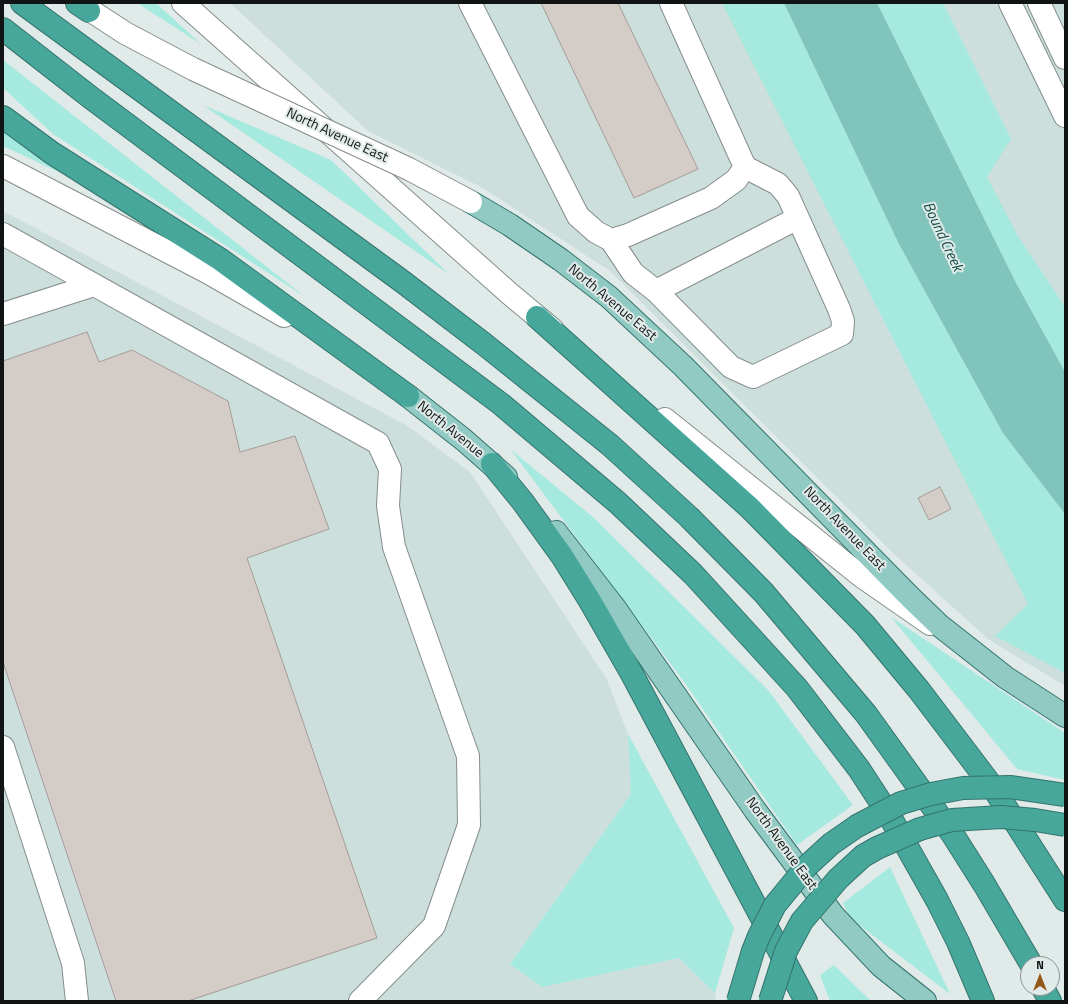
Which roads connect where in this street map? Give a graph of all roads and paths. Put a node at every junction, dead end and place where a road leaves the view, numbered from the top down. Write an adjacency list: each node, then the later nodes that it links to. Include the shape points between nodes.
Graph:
1 (22, 3): 30 (highway, via 490,349 610,445 689,517 764,594 866,714 953,835)
2 (183, 3): 21 (street)
3 (470, 3): 17 (street, via 578,216 596,232)
4 (671, 3): 13 (street)
5 (1010, 3): 10 (street)
6 (1039, 3): 9 (street)
7 (82, 6): 14 (street, North Avenue East, bridge, via 125,33 193,69 409,169)
8 (3, 29): 37 (highway, via 501,404 618,503 688,569 797,688 859,769 889,815 937,900)
9 (1065, 58)
10 (1065, 116)
11 (3, 117): 22 (highway, via 52,153 221,260)
12 (3, 166): 22 (street, via 241,291 348,355)
13 (746, 167): 15 (street, via 778,184 788,196); 17 (street, via 736,180 711,198)
14 (471, 202): 24 (main road, North Avenue East, via 561,260 650,334 741,423 910,597)
15 (798, 218): 19 (street); 19 (street, via 840,309 842,334 753,377 731,367)
16 (3, 234): 18 (street)
17 (611, 240): 19 (street, via 633,274)
18 (94, 285): 20 (street); 32 (street, via 378,443 390,469 388,506 394,547 468,756 469,825 434,926)
19 (656, 292)
20 (3, 314)
21 (537, 317): 24 (street, via 861,576); 29 (highway, via 750,508 865,625 919,690 994,789)
22 (408, 396): 23 (main road, North Avenue)
23 (492, 464): 35 (highway, via 562,556 590,601 632,674); 36 (main road, North Avenue East, via 537,510 615,608 833,915 881,966)
24 (973, 652): 25 (main road, North Avenue East, via 1005,677)
25 (1065, 716)
26 (3, 747): 31 (street, via 73,963)
27 (1065, 795): 33 (highway, bridge, via 1010,787 955,789 901,803 857,826 808,866 776,905 753,951)
28 (1065, 825): 34 (highway, bridge, via 1007,817 952,820 920,829 863,856 838,879 802,921 786,951)
29 (1065, 900)
30 (1026, 956)
31 (77, 1001)
32 (360, 1001)
33 (738, 1001)
34 (770, 1001)
35 (806, 1001)
36 (925, 1001)
37 (983, 1001)

